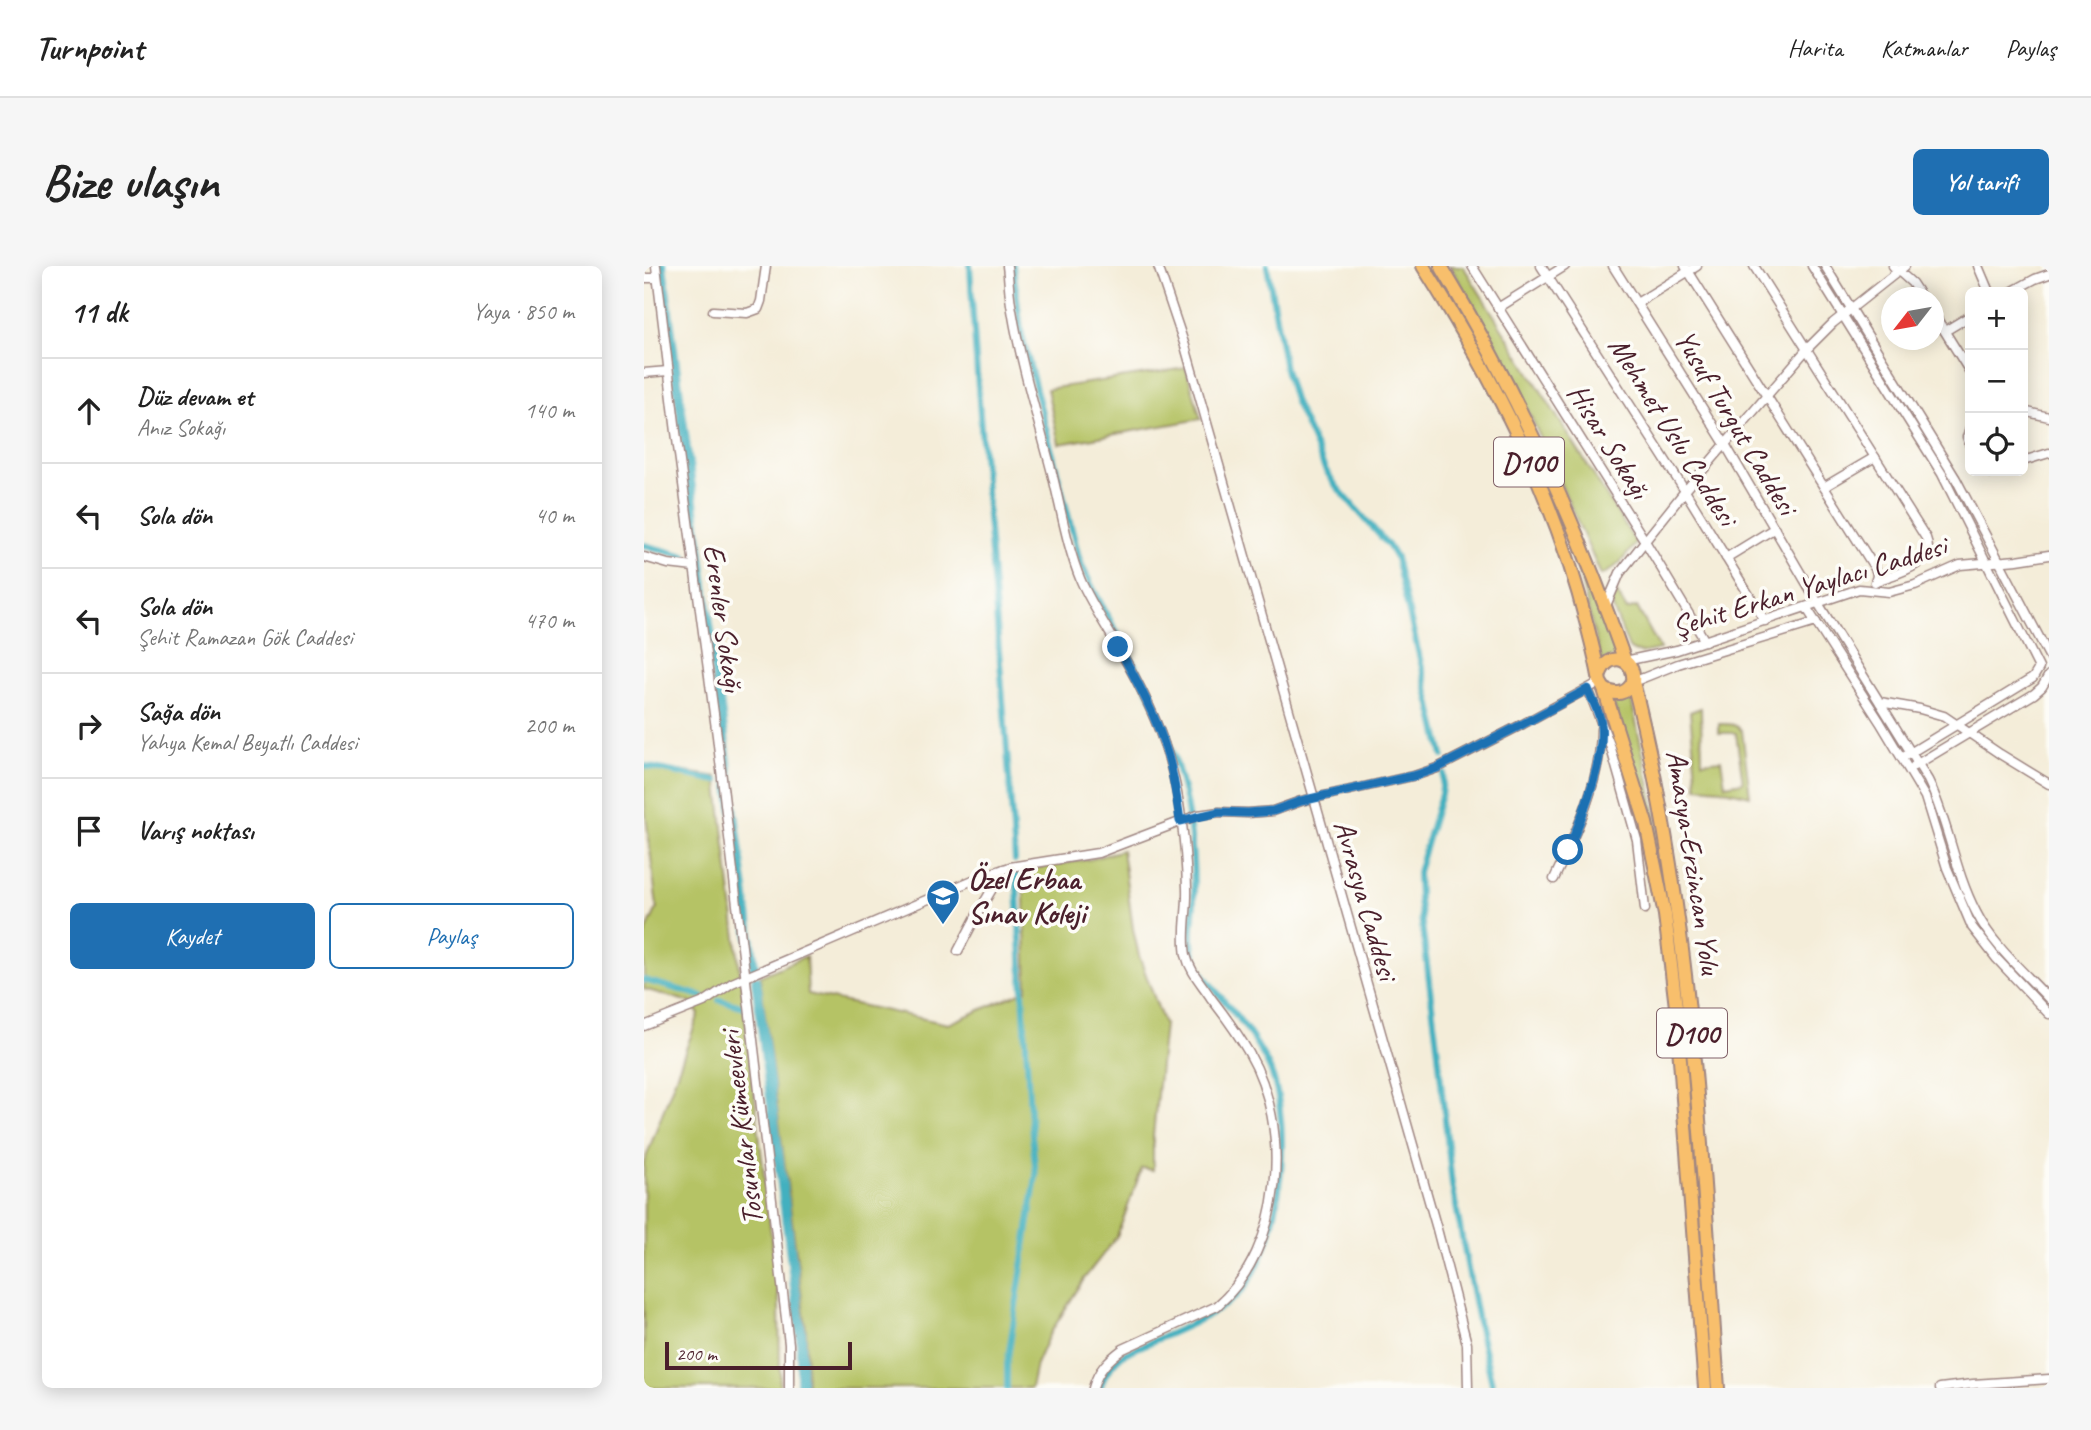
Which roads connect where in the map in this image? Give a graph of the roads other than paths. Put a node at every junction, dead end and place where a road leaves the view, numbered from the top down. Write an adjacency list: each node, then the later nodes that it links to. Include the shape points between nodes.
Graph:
1 (656, 266): 21 (street, Erenler Sokağı)
2 (766, 266): 28 (street, via 758,309 747,313)
3 (1007, 266): 79 (street, via 1019,347 1074,560 1156,721)
4 (1158, 266): 78 (street, Avrasya Caddesi, via 1185,346)
5 (1423, 266): 66 (highway, Amasya-Erzincan Yolu / D100, via 1481,365 1536,477 1572,569)
6 (1441, 266): 55 (highway, D100, via 1522,414)
7 (1472, 266): 26 (street, Hisar Sokağı)
8 (1541, 266): 19 (street, Mehmet Uslu Caddesi)
9 (1565, 266): 19 (street)
10 (1613, 266): 25 (street, Yusuf Turgut Caddesi)
11 (1697, 266): 16 (street)
12 (1754, 266): 32 (street)
13 (1812, 266): 29 (street)
14 (1825, 266): 27 (street)
15 (1978, 266): 23 (street)
16 (1686, 268): 25 (street); 36 (street)
17 (1899, 268): 22 (street); 27 (street)
18 (2049, 274): 24 (street)
19 (1547, 277): 26 (street); 44 (street, Mehmet Uslu Caddesi)
20 (644, 278): 21 (street)
21 (657, 278): 34 (street, Erenler Sokağı)
22 (1915, 287)
23 (1987, 287)
24 (2020, 287)
25 (1637, 303): 39 (street, Yusuf Turgut Caddesi)
26 (1498, 308): 46 (street, Hisar Sokağı)
27 (1852, 308): 29 (street); 50 (street, via 1956,479)
28 (713, 311)
29 (1843, 315): 32 (street); 51 (street, via 1942,474)
30 (1965, 319): 31 (street)
31 (1945, 331): 33 (street)
32 (1807, 349): 36 (street); 41 (street)
33 (1965, 364)
34 (668, 370): 35 (street); 52 (street, Erenler Sokağı)
35 (644, 373)
36 (1767, 395): 39 (street); 43 (street)
37 (2028, 412): 38 (street)
38 (2049, 417)
39 (1725, 444): 44 (street); 45 (street, Yusuf Turgut Caddesi)
40 (2049, 453): 42 (street)
41 (1875, 457): 43 (street); 54 (street, via 1929,546 1916,565)
42 (2028, 459)
43 (1824, 487): 54 (street, via 1875,570)
44 (1685, 491): 46 (street); 49 (street, Mehmet Uslu Caddesi)
45 (1775, 528): 49 (street); 57 (street, Yusuf Turgut Caddesi)
46 (1645, 541): 53 (street); 62 (street, Hisar Sokağı)
47 (2049, 555): 50 (street, Şehit Erkan Yaylacı Caddesi)
48 (644, 557): 52 (street)
49 (1726, 558): 60 (street, Mehmet Uslu Caddesi)
50 (1999, 561): 51 (street, Şehit Erkan Yaylacı Caddesi); 63 (street)
51 (1987, 562): 56 (street, Şehit Erkan Yaylacı Caddesi, via 1960,565 1901,589); 71 (street, via 2038,672)
52 (694, 567): 84 (street, Erenler Sokağı)
53 (1620, 573): 55 (street); 59 (street)
54 (1876, 581): 56 (street)
55 (1596, 584): 59 (highway, D100)
56 (1870, 590): 57 (street, Şehit Erkan Yaylacı Caddesi, via 1859,589)
57 (1818, 603): 58 (street, Şehit Erkan Yaylacı Caddesi); 69 (street, Yusuf Turgut Caddesi)
58 (1806, 607): 60 (street, Şehit Erkan Yaylacı Caddesi); 61 (street)
59 (1605, 608): 64 (highway, D100)
60 (1765, 621): 62 (street, Şehit Erkan Yaylacı Caddesi)
61 (1816, 622): 67 (street, Şehit Erkan Yaylacı Caddesi); 74 (street)
62 (1705, 640): 64 (street, Şehit Erkan Yaylacı Caddesi)
63 (2049, 656)
64 (1625, 661): 66 (highway, via 1609,661 1603,666); 67 (highway, via 1633,670)
65 (2049, 674): 72 (street, via 2034,694)
66 (1601, 681): 67 (highway, via 1612,693 1628,689); 68 (street); 92 (highway, Amasya-Erzincan Yolu / D100, via 1646,822 1665,915)
67 (1633, 682): 93 (highway, Amasya-Erzincan Yolu / D100, via 1663,817 1684,958)
68 (1588, 689): 70 (street); 78 (street, via 1430,771)
69 (1880, 702): 71 (street, via 1934,713); 73 (street, Yusuf Turgut Caddesi)
70 (1601, 722): 81 (street, via 1590,792); 82 (street, via 1637,841)
71 (1958, 724): 72 (street); 73 (street)
72 (1970, 733): 75 (street); 77 (street)
73 (1912, 752): 74 (street); 75 (street, Yusuf Turgut Caddesi)
74 (1902, 758): 76 (street)
75 (1918, 764): 76 (street); 85 (street, Yusuf Turgut Caddesi, via 1936,796 1976,913)
76 (1909, 769): 86 (street, via 1925,797 1972,927)
77 (2049, 784)
78 (1313, 799): 79 (street, via 1273,811 1219,812); 91 (street, Avrasya Caddesi, via 1458,1308 1467,1344)
79 (1181, 821): 80 (street, via 1098,853); 90 (street, via 1187,880 1186,957 1242,1041 1265,1086 1275,1142 1274,1191 1252,1263 1229,1295 1200,1315 1123,1349 1104,1365)
80 (1004, 869): 83 (street); 84 (street)
81 (1554, 879)
82 (1645, 909)
83 (958, 951)
84 (746, 977): 87 (street, Tosunlar Kümeevleri, via 704,1002); 89 (street, Tosunlar Kümeevleri, via 789,1344)
85 (2049, 999)
86 (2049, 1014)
87 (644, 1026)
88 (2049, 1379): 94 (street)
89 (789, 1388)
90 (1093, 1388)
91 (1468, 1388)
92 (1705, 1388)
93 (1718, 1388)
94 (1940, 1388)

